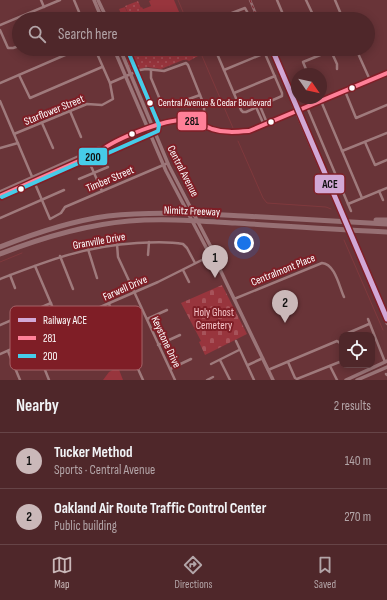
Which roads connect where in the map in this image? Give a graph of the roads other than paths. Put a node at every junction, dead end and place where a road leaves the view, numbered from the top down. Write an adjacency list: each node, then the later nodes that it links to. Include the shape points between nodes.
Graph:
1 (41, 0): 9 (street)
2 (60, 0): 9 (street)
3 (74, 0): 11 (street)
4 (94, 0): 12 (main road)
5 (98, 0): 13 (main road)
6 (277, 0): 16 (street)
7 (306, 0): 17 (street)
8 (335, 0): 18 (street)
9 (44, 7): 10 (street)
10 (32, 12)
11 (79, 12)
12 (99, 12)
13 (104, 12)
14 (234, 12): 15 (street, via 245,8)
15 (247, 12)
16 (282, 12)
17 (312, 12)
18 (340, 12)
19 (12, 20): 20 (street)
20 (0, 25)
21 (0, 30): 22 (street, via 8,48)
22 (12, 48)
23 (63, 56): 40 (street)
24 (98, 56): 33 (street)
25 (117, 56): 41 (main road, Central Avenue)
26 (123, 56): 39 (main road, Central Avenue)
27 (218, 56): 37 (street)
28 (258, 56): 37 (street)
29 (266, 56): 42 (street)
30 (318, 56): 34 (street, via 303,62)
31 (333, 56): 35 (street)
32 (359, 56): 43 (street)
33 (102, 67): 40 (street, via 30,98); 45 (street)
34 (306, 68)
35 (337, 69)
36 (151, 70): 39 (street, via 140,70); 48 (street, via 164,71 186,62); 48 (street, via 151,78 161,102 186,100)
37 (224, 70): 47 (street)
38 (387, 73): 43 (main road)
39 (131, 74): 41 (street); 62 (main road, Central Avenue)
40 (19, 75): 44 (street)
41 (126, 76): 45 (street); 63 (main road, Central Avenue)
42 (274, 76): 47 (street); 54 (street, via 282,96)
43 (370, 80): 46 (main road)
44 (0, 83)
45 (110, 83): 58 (street, Starflower Street, via 113,99 109,102 102,105 87,104)
46 (345, 91): 49 (main road); 53 (street, via 356,118)
47 (234, 93): 54 (street, via 243,112)
48 (200, 95): 60 (street, via 205,109)
49 (327, 98)
50 (0, 101): 56 (street)
51 (314, 104): 55 (main road)
52 (322, 104): 72 (street)
53 (387, 105)
54 (258, 106): 61 (street)
55 (307, 107): 61 (main road); 89 (street)
56 (4, 110): 57 (street); 65 (street)
57 (0, 111)
58 (70, 111): 59 (street, Starflower Street); 66 (street)
59 (42, 123): 65 (street, Starflower Street); 70 (street)
60 (200, 123): 61 (main road, via 220,131 234,132 249,131); 62 (main road, via 185,120 166,122)
61 (266, 125)
62 (153, 127): 63 (main road); 75 (main road, Central Avenue)
63 (149, 128): 71 (main road); 75 (main road, Central Avenue)
64 (387, 133): 67 (street)
65 (14, 134): 68 (street)
66 (80, 136)
67 (365, 142): 72 (street); 74 (street, via 375,165)
68 (18, 143): 69 (street); 78 (street)
69 (0, 148)
70 (53, 148)
71 (104, 148): 73 (main road); 78 (main road, via 98,148)
72 (342, 151): 86 (street)
73 (87, 157): 77 (street); 78 (main road)
74 (387, 160)
75 (166, 164): 82 (street, Timber Street); 102 (main road, Central Avenue, via 183,203); 102 (main road, Central Avenue, via 188,201 213,251)
76 (108, 167): 77 (street)
77 (94, 173): 79 (street); 82 (street)
78 (33, 179): 84 (main road); 85 (main road); 87 (street)
79 (79, 179)
80 (387, 188): 83 (street)
81 (64, 190): 87 (street)
82 (102, 191): 87 (street, Timber Street, via 65,207 50,218)
83 (379, 191): 86 (street); 88 (street)
84 (0, 192)
85 (0, 196)
86 (362, 198): 89 (street)
87 (42, 200): 91 (street)
88 (383, 200)
89 (348, 204): 90 (street)
90 (351, 211)
91 (0, 218)
92 (387, 220): 93 (highway)
93 (339, 221): 94 (highway, Nimitz Freeway); 98 (highway, Nimitz Freeway, via 188,213 127,214 85,220)
94 (387, 224)
95 (386, 232): 100 (highway, Nimitz Freeway, via 193,220 141,220 64,232)
96 (148, 242): 97 (street, Granville Drive); 101 (street); 104 (street, Granville Drive, via 183,244)
97 (117, 244): 99 (street, Granville Drive); 113 (street, Keystone Drive, via 118,257)
98 (0, 247)
99 (88, 249): 103 (street, Granville Drive); 108 (street)
100 (0, 254)
101 (148, 255)
102 (212, 255): 104 (street, Farwell Drive); 115 (main road, Central Avenue)
103 (60, 256): 105 (street, Granville Drive); 112 (street)
104 (195, 264): 106 (street, Farwell Drive)
105 (34, 266): 107 (street, Granville Drive); 116 (street)
106 (183, 270): 110 (street); 113 (street, Farwell Drive)
107 (10, 275): 109 (street, Granville Drive); 111 (street)
108 (97, 278)
109 (0, 279)
110 (189, 282)
111 (15, 288)
112 (73, 289)
113 (134, 293): 117 (street, Farwell Drive); 121 (street, Keystone Drive)
114 (344, 297): 115 (street, Centralmont Place, via 330,267 322,263)
115 (234, 299): 139 (main road, Central Avenue)
116 (51, 303): 118 (street); 119 (street)
117 (109, 304): 120 (street, Farwell Drive)
118 (44, 306)
119 (52, 306)
120 (105, 306)
121 (140, 306)
122 (142, 309): 124 (street, Keystone Drive)
123 (167, 310): 124 (street)
124 (147, 319): 134 (street, Keystone Drive)
125 (368, 319): 127 (street)
126 (10, 321): 128 (street)
127 (369, 324): 129 (street); 144 (street)
128 (0, 325)
129 (355, 330): 130 (street)
130 (350, 332)
131 (180, 335): 134 (street)
132 (236, 341): 135 (street)
133 (339, 342): 142 (street)
134 (158, 345): 151 (street, Keystone Drive)
135 (240, 350): 141 (street); 146 (street)
136 (8, 351): 137 (street, Farwell Drive); 138 (street)
137 (0, 354)
138 (10, 356)
139 (263, 358): 146 (street); 155 (main road, Central Avenue)
140 (191, 359): 151 (street)
141 (220, 360): 145 (street); 163 (street)
142 (288, 362): 148 (street, via 296,379); 155 (street)
143 (339, 362): 148 (street)
144 (386, 362): 147 (main road); 156 (main road)
145 (212, 364)
146 (248, 365): 164 (street)
147 (375, 365)
148 (330, 366): 166 (street)
149 (387, 367): 156 (main road)
150 (367, 368): 167 (main road)
151 (170, 369): 161 (street, Keystone Drive)
152 (16, 370): 158 (street)
153 (45, 370): 159 (street)
154 (139, 370): 160 (street)
155 (268, 370): 165 (main road, Central Avenue)
156 (374, 372): 168 (main road)
157 (213, 377): 162 (street)
158 (20, 380)
159 (49, 380)
160 (143, 380)
161 (175, 380)
162 (207, 380)
163 (230, 380)
164 (254, 380)
165 (273, 380)
166 (337, 380)
167 (346, 380)
168 (357, 380)

